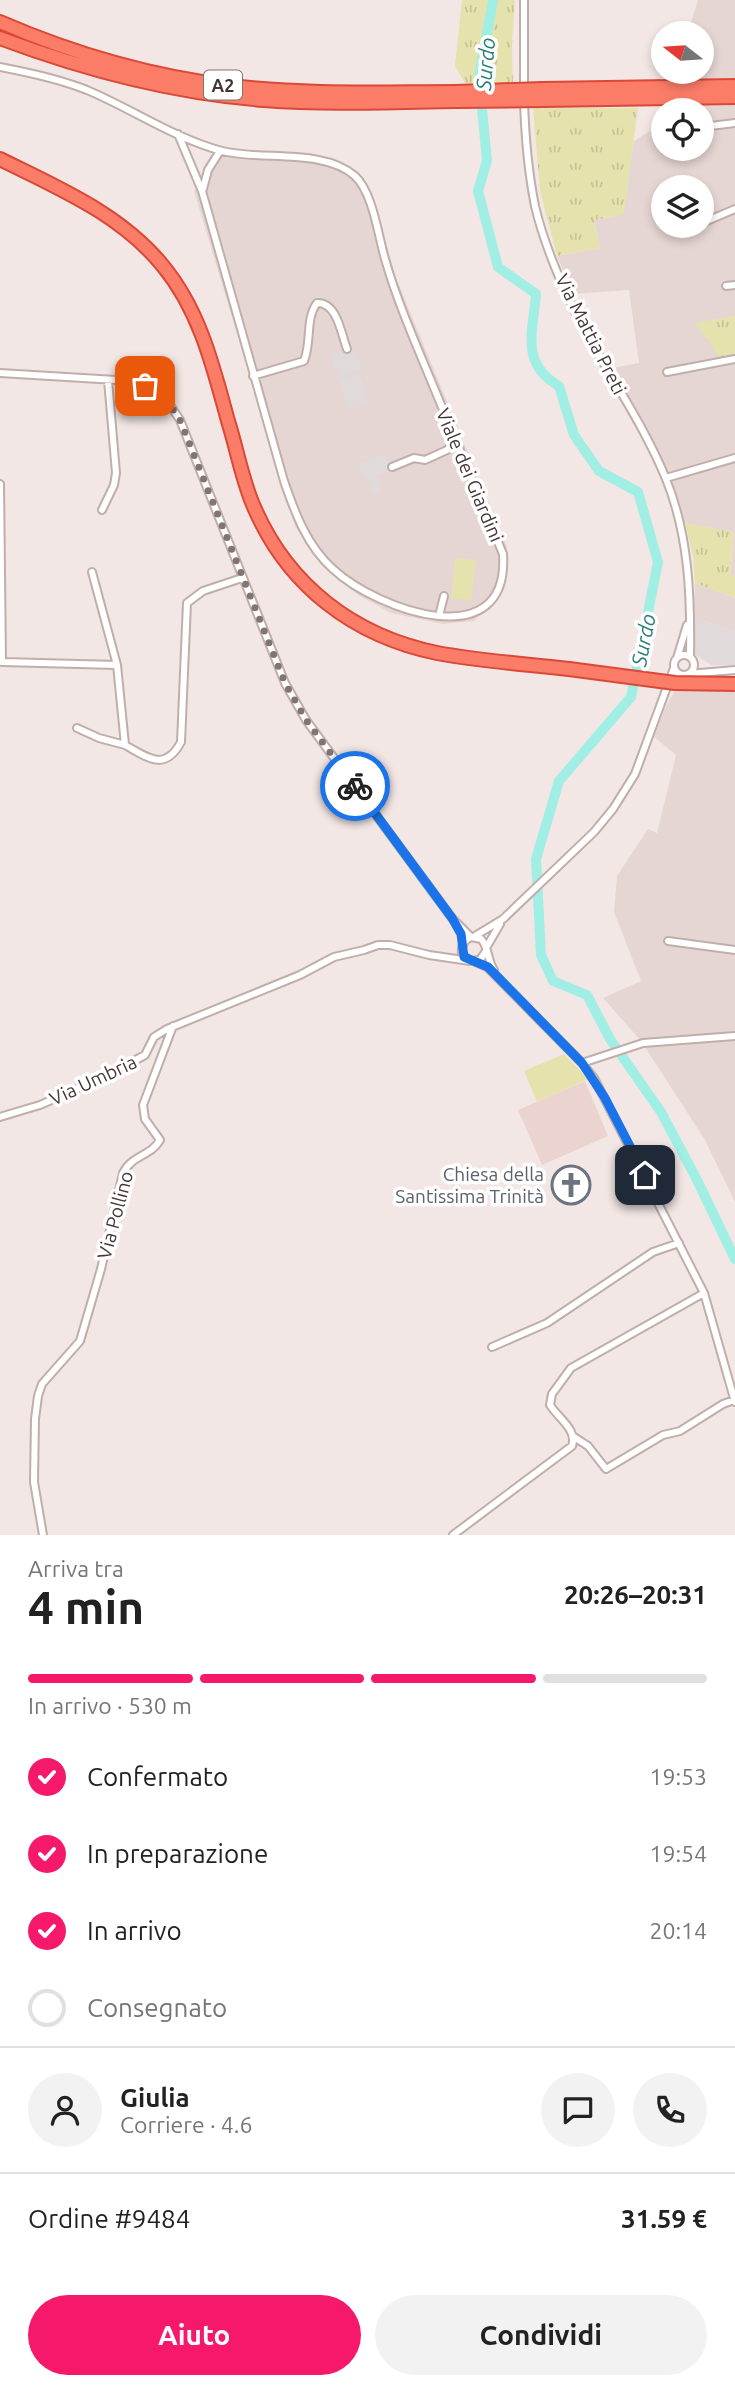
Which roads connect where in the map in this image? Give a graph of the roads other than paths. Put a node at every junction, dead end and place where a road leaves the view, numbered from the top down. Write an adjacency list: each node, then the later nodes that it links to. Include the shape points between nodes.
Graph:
1 (524, 0): 28 (street, Via Mattia Preti, via 525,131 536,208 584,328)
2 (0, 20): 7 (highway, A2, via 79,54 231,86)
3 (0, 38): 7 (highway, A2, via 141,82 230,97 321,102)
4 (0, 67): 11 (street, Viale dei Giardini, via 87,90)
5 (735, 86): 6 (highway, A2)
6 (543, 95): 7 (highway, A2, bridge); 8 (highway, A2)
7 (456, 97)
8 (735, 97)
9 (735, 123): 10 (street)
10 (714, 126)
11 (178, 134): 12 (street, Viale dei Giardini); 14 (street, Viale dei Giardini)
12 (220, 150): 14 (street); 25 (street, Viale dei Giardini, via 319,160 341,166 356,177 367,191 388,272)
13 (0, 159): 45 (highway, bridge, via 112,218 163,266 191,307 206,343 253,507 279,554 312,592 347,619 393,641 438,653 675,682)
14 (202, 191): 23 (street, Viale dei Giardini)
15 (735, 209): 16 (street)
16 (714, 219)
17 (735, 285): 18 (street)
18 (726, 286)
19 (347, 349): 23 (street, via 332,308 317,303 304,361)
20 (735, 359): 21 (street)
21 (667, 372)
22 (0, 373): 24 (street)
23 (253, 376): 35 (street, Viale dei Giardini, via 298,520 312,544 358,589 390,605)
24 (108, 380): 31 (street, via 116,473); 33 (street, via 145,386 166,399 180,420)
25 (456, 441): 27 (street, via 425,460 414,458); 35 (street, Viale dei Giardini, via 503,554 505,574 481,611)
26 (735, 458): 28 (street)
27 (392, 467)
28 (666, 478): 36 (street, Via Mattia Preti, via 686,554)
29 (0, 484): 30 (street)
30 (0, 508): 39 (street, via 2,662)
31 (102, 510)
32 (92, 572): 39 (street)
33 (242, 578): 48 (street, via 203,591 187,603 181,742 174,755 150,759); 49 (street, via 285,683 306,720)
34 (444, 596): 35 (street)
35 (439, 616)
36 (690, 617): 37 (street, Via Mattia Preti); 38 (street, Via Mattia Preti)
37 (677, 658): 38 (street); 40 (street, Via Mattia Preti)
38 (691, 658): 42 (street); 43 (street, Via Mattia Preti, via 693,669)
39 (117, 665): 48 (street)
40 (674, 668): 44 (street); 46 (street, Via Mattia Preti)
41 (735, 670): 42 (street)
42 (711, 671): 43 (street)
43 (688, 674): 44 (street)
44 (680, 675): 46 (street)
45 (735, 684)
46 (662, 701): 50 (street, via 625,791 594,831)
47 (76, 728): 48 (street)
48 (125, 745)
49 (452, 918): 51 (street); 53 (street)
50 (503, 919): 51 (street); 54 (street)
51 (473, 937): 53 (street); 54 (street, via 484,941)
52 (668, 941): 55 (street)
53 (462, 945): 56 (street); 57 (street, via 462,954)
54 (486, 949): 57 (street, via 480,960); 58 (street)
55 (735, 950)
56 (445, 958): 57 (street); 59 (street, via 378,945 334,957)
57 (472, 961): 58 (street, via 488,967)
58 (503, 983): 61 (street)
59 (173, 1026): 62 (street, Via Umbria, via 154,1037 145,1055 102,1078); 68 (street, Via Pollino, via 144,1105 145,1119 160,1140 155,1150 131,1160 123,1172 80,1341 42,1384 38,1396 34,1482)
60 (735, 1036): 61 (street, via 643,1044)
61 (582, 1063): 63 (street, via 605,1098)
62 (0, 1118)
63 (679, 1242): 64 (street); 65 (street, via 653,1252 547,1323)
64 (704, 1293): 66 (street); 67 (street, via 566,1373 550,1405)
65 (492, 1347)
66 (735, 1401): 67 (street, via 606,1469 588,1446)
67 (574, 1437): 69 (street, via 572,1446)
68 (43, 1535)
69 (453, 1535)

